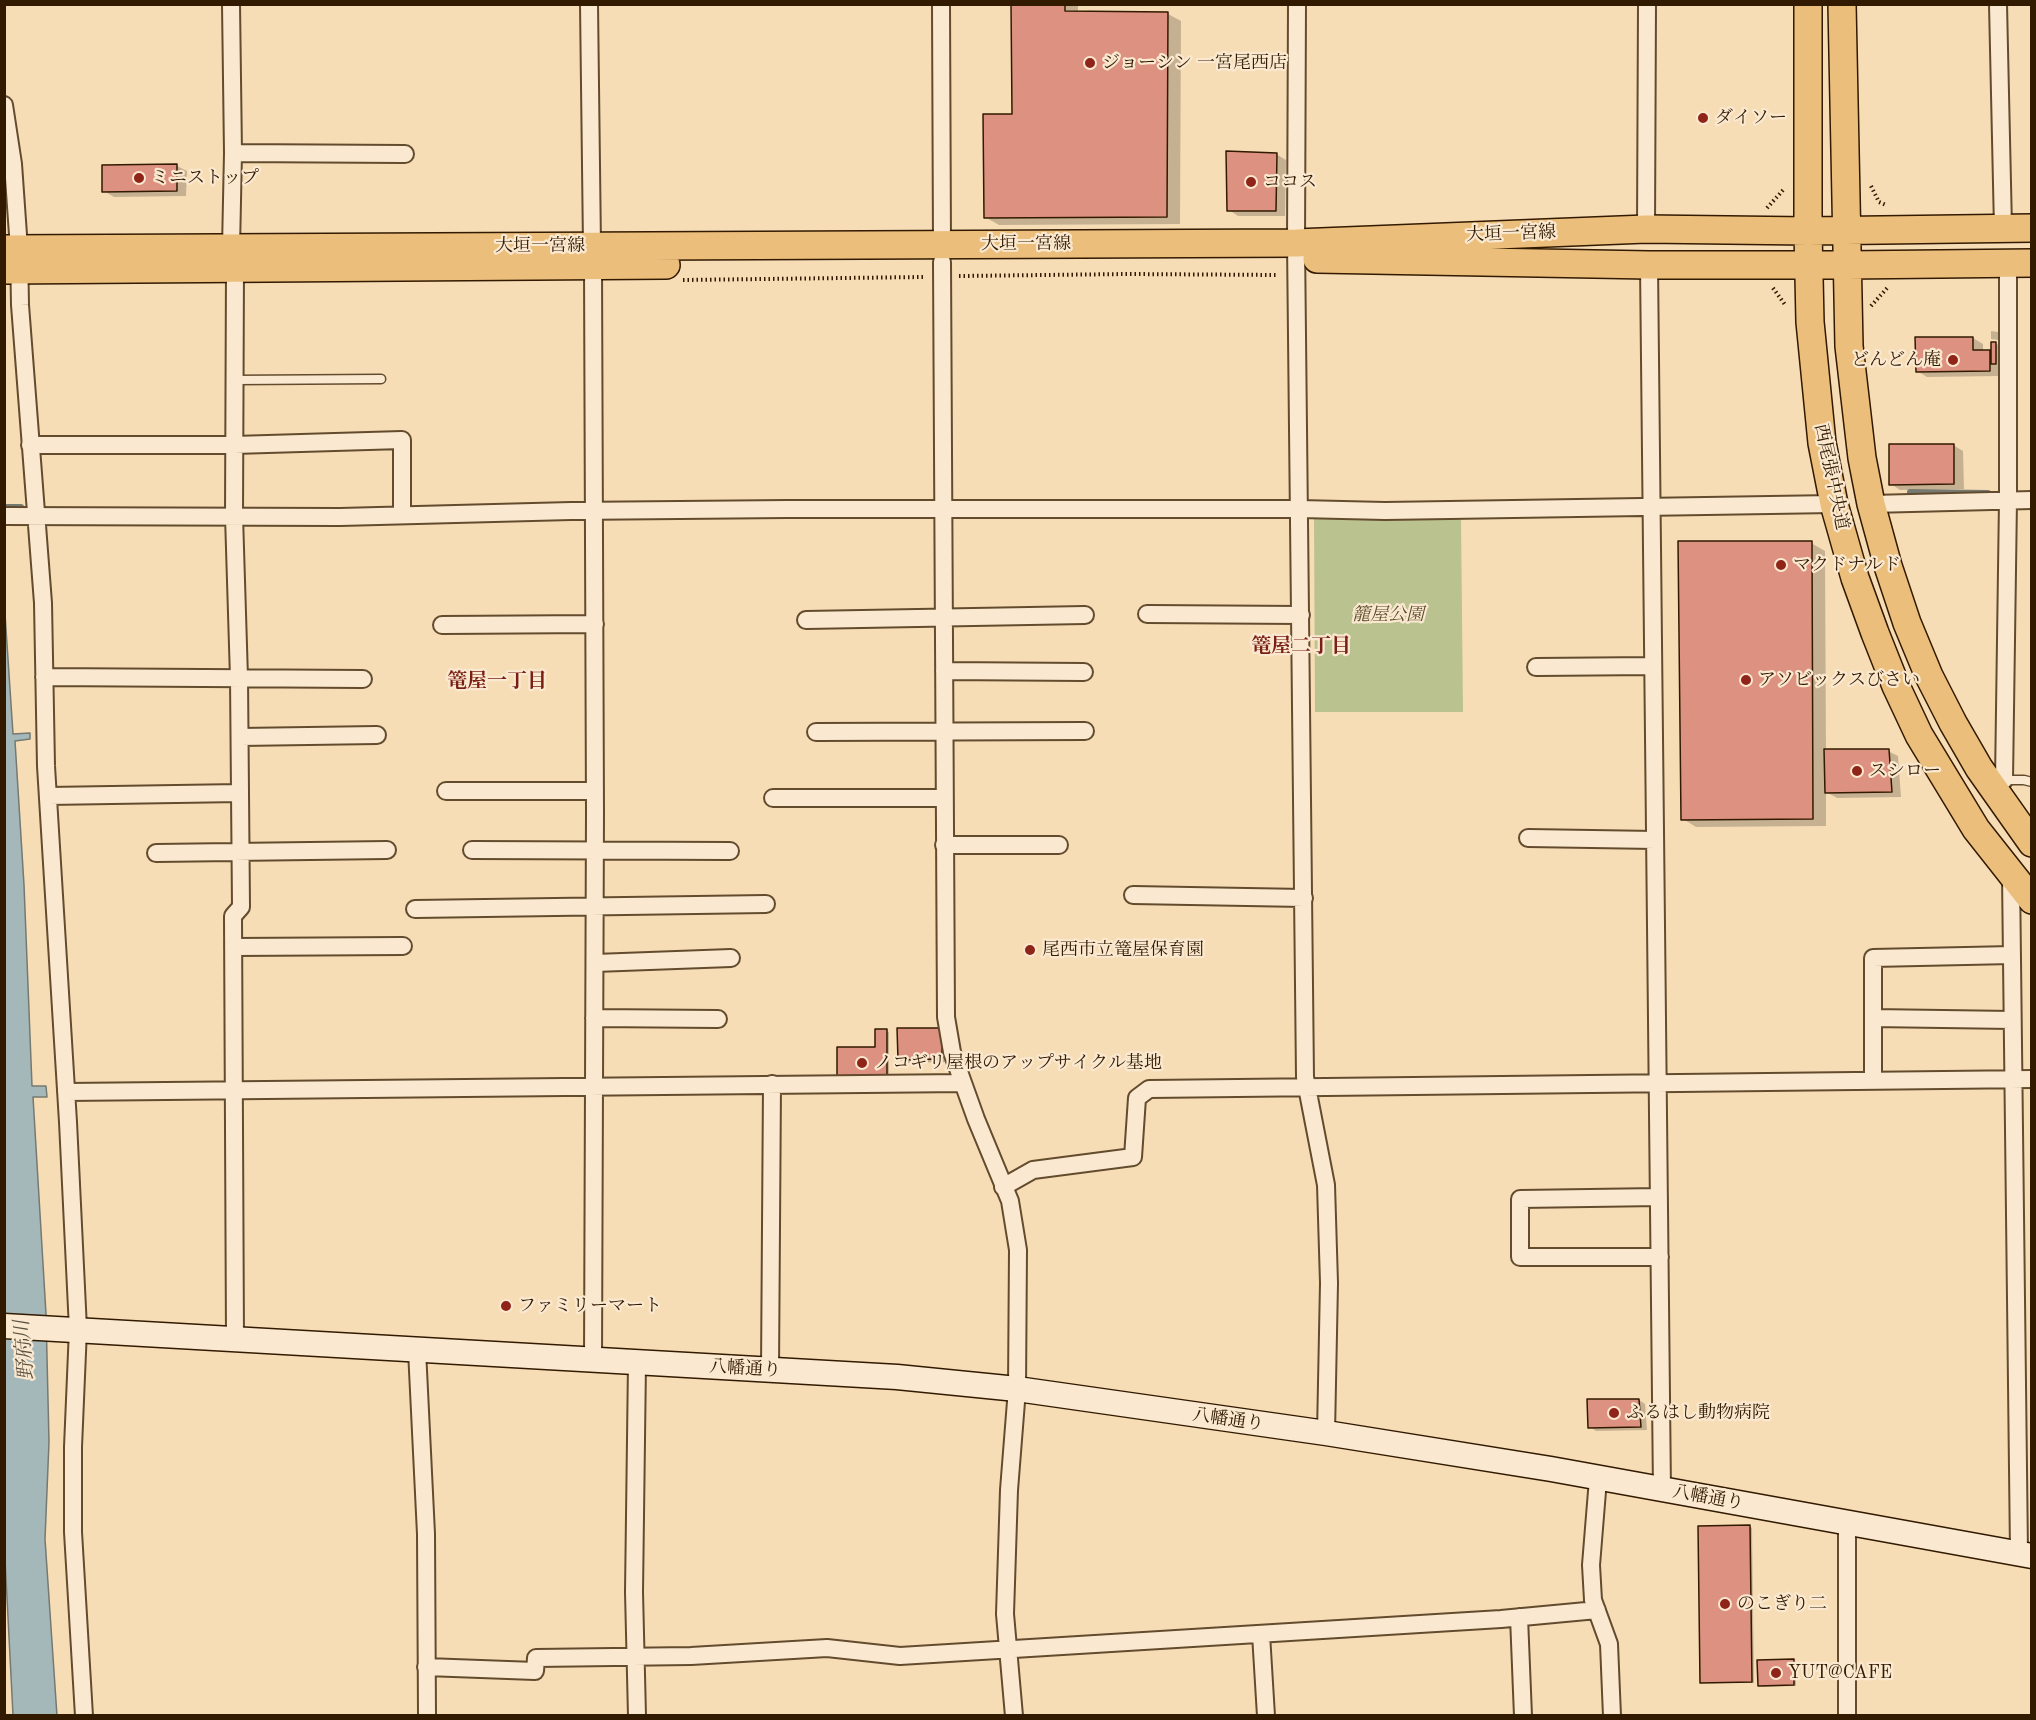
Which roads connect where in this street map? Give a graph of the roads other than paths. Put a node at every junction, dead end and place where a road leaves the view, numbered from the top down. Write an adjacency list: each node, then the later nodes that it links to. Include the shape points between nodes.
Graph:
1 (231, 4): 10 (street)
2 (589, 4): 17 (street)
3 (940, 4): 21 (street)
4 (1297, 4): 20 (street)
5 (1647, 4): 14 (street)
6 (1808, 4): 16 (main road, 西尾張中央道)
7 (1842, 4): 15 (main road, 西尾張中央道)
8 (1998, 4): 12 (street)
9 (4, 105): 19 (street, via 13,164)
10 (233, 153): 11 (street); 18 (street)
11 (405, 154)
12 (2003, 228): 13 (main road, 大垣一宮線); 15 (main road, 大垣一宮線)
13 (2031, 228)
14 (1646, 229): 16 (main road, 大垣一宮線); 20 (main road, 大垣一宮線)
15 (1846, 230): 16 (main road, 大垣一宮線); 25 (main road, 西尾張中央道)
16 (1808, 231): 24 (main road, 西尾張中央道)
17 (593, 256): 18 (main road, 大垣一宮線); 21 (main road, 大垣一宮線); 37 (street)
18 (233, 258): 19 (main road, 大垣一宮線); 27 (street)
19 (12, 259): 28 (street, via 20,306)
20 (1297, 259): 21 (main road, 大垣一宮線); 23 (main road, 大垣一宮線); 36 (street)
21 (942, 261): 35 (street)
22 (2020, 263): 25 (main road, 大垣一宮線); 30 (street)
23 (1649, 265): 24 (main road, 大垣一宮線); 34 (street)
24 (1808, 265): 25 (main road, 大垣一宮線); 32 (main road, 西尾張中央道, via 1814,379)
25 (1847, 265): 33 (main road, 西尾張中央道, via 1849,346)
26 (381, 379): 27 (lane)
27 (234, 380): 29 (street)
28 (30, 445): 29 (street); 40 (street)
29 (234, 445): 38 (street, via 402,440); 41 (street)
30 (2008, 500): 31 (street); 33 (street); 62 (street)
31 (2031, 500)
32 (1834, 504): 34 (street); 80 (main road, 西尾張中央道, via 1855,578 1919,735 1976,829)
33 (1871, 504): 62 (main road, 西尾張中央道, via 1898,594 1929,676 1979,768)
34 (1651, 506): 36 (street); 49 (street)
35 (943, 509): 36 (street); 37 (street); 45 (street)
36 (1300, 509): 44 (street)
37 (594, 511): 38 (street); 47 (street)
38 (402, 515): 41 (street)
39 (4, 516): 40 (street)
40 (35, 516): 41 (street); 53 (street, via 43,603)
41 (234, 516): 54 (street)
42 (1147, 614): 44 (street)
43 (1085, 615): 45 (street)
44 (1301, 615): 82 (street)
45 (944, 618): 46 (street); 51 (street)
46 (806, 620)
47 (595, 624): 48 (street); 63 (street)
48 (442, 625)
49 (1652, 666): 50 (street); 70 (street)
50 (1536, 667)
51 (944, 671): 52 (street); 58 (street)
52 (1084, 672)
53 (44, 677): 54 (street); 66 (street)
54 (239, 678): 55 (street); 60 (street)
55 (363, 680)
56 (1085, 731): 58 (street)
57 (816, 732): 58 (street)
58 (944, 732): 68 (street)
59 (377, 735): 60 (street)
60 (240, 737): 64 (street)
61 (2031, 782): 62 (lane)
62 (1998, 784): 71 (main road, 西尾張中央道)
63 (596, 791): 65 (street); 74 (street)
64 (240, 792): 66 (street); 78 (street)
65 (446, 792)
66 (48, 796): 105 (street)
67 (773, 798): 68 (street)
68 (944, 798): 72 (street)
69 (1528, 838): 70 (street)
70 (1655, 840): 101 (street)
71 (2031, 843)
72 (944, 845): 73 (street); 99 (street, via 946,1017)
73 (1059, 845)
74 (595, 849): 76 (street); 77 (street); 85 (street)
75 (387, 850): 78 (street)
76 (472, 850)
77 (730, 851)
78 (241, 852): 79 (street); 88 (street, via 242,907 233,916)
79 (156, 853)
80 (2011, 875): 83 (main road, 西尾張中央道); 89 (street)
81 (1133, 895): 82 (street)
82 (1304, 898): 103 (street)
83 (2031, 900)
84 (766, 904): 85 (street)
85 (595, 906): 86 (street); 91 (street)
86 (415, 909)
87 (403, 946): 88 (street)
88 (233, 947): 104 (street)
89 (2012, 954): 93 (street, via 1873,958); 95 (street)
90 (731, 958): 91 (street)
91 (595, 963): 92 (street)
92 (594, 1018): 94 (street); 102 (street)
93 (1873, 1018): 95 (street); 98 (street)
94 (718, 1019)
95 (2012, 1020): 96 (street)
96 (2013, 1079): 97 (street); 98 (street); 121 (street)
97 (2031, 1079)
98 (1873, 1081): 101 (street)
99 (963, 1083): 100 (street); 106 (street)
100 (772, 1084): 102 (street); 115 (street)
101 (1658, 1084): 103 (street); 107 (street)
102 (594, 1086): 104 (street); 113 (street)
103 (1307, 1088): 106 (street, via 1149,1089 1137,1098 1133,1157 1033,1170); 117 (street, via 1326,1185)
104 (235, 1090): 105 (street); 111 (street)
105 (66, 1092): 110 (street)
106 (1003, 1187): 116 (street, via 1010,1201 1018,1250)
107 (1659, 1197): 108 (street); 108 (street, via 1520,1199 1520,1257)
108 (1660, 1257): 119 (street)
109 (4, 1326): 110 (street, 八幡通り)
110 (78, 1329): 111 (street, 八幡通り); 128 (street, via 73,1532)
111 (235, 1340): 112 (street, 八幡通り)
112 (417, 1350): 113 (street, 八幡通り); 127 (street, via 426,1534)
113 (593, 1360): 114 (street, 八幡通り)
114 (637, 1363): 115 (street, 八幡通り); 126 (street)
115 (770, 1370): 116 (street, 八幡通り)
116 (1017, 1389): 117 (street, 八幡通り); 125 (street, via 1009,1490 1005,1614)
117 (1326, 1433): 118 (street, 八幡通り)
118 (1598, 1479): 119 (street, 八幡通り); 122 (street, via 1591,1565)
119 (1662, 1490): 120 (street, 八幡通り)
120 (1848, 1523): 121 (street, 八幡通り); 135 (street)
121 (2025, 1555)
122 (1597, 1611): 123 (street); 134 (street, via 1610,1644)
123 (1519, 1617): 124 (street); 133 (street)
124 (1261, 1634): 125 (street); 132 (street)
125 (1008, 1649): 126 (street, via 900,1656 827,1648); 131 (street)
126 (636, 1656): 127 (street, via 536,1658 536,1671); 130 (street)
127 (426, 1667): 129 (street)
128 (84, 1716)
129 (427, 1716)
130 (637, 1716)
131 (1014, 1716)
132 (1266, 1716)
133 (1523, 1716)
134 (1612, 1716)
135 (1847, 1716)

